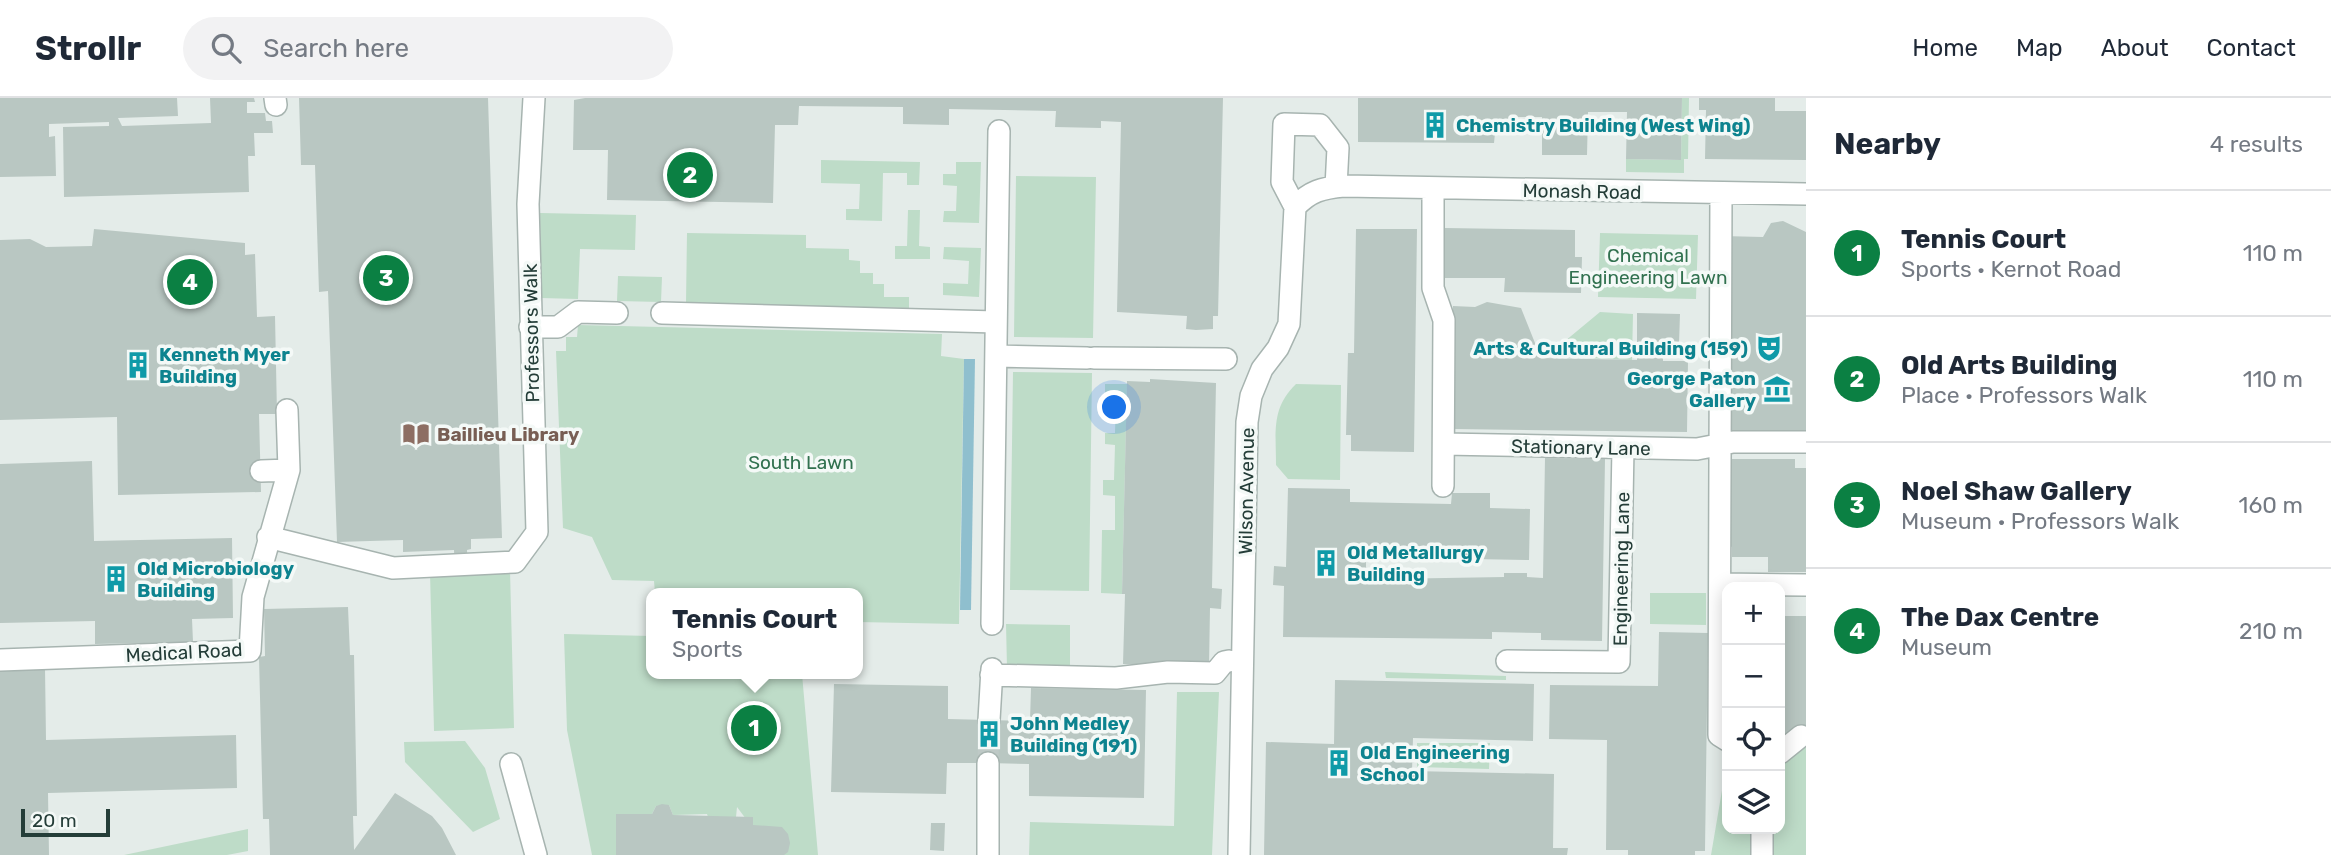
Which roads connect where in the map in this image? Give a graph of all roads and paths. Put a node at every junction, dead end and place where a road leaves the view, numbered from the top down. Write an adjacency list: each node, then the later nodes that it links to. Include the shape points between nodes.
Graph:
1 (534, 98): 11 (street, Professors Walk, via 528,204)
2 (999, 131): 10 (street)
3 (1336, 187): 4 (street, Monash Road); 7 (street, via 1306,194); 7 (street, via 1338,148 1320,125 1284,124 1282,182)
4 (1433, 188): 5 (street, Monash Road); 16 (street, via 1433,288 1444,320)
5 (1721, 193): 6 (street, Monash Road); 17 (street)
6 (1806, 194)
7 (1295, 207): 13 (street, Wilson Avenue, via 1289,324)
8 (617, 313): 11 (street, via 578,313 558,327)
9 (662, 313): 10 (street)
10 (996, 322): 12 (street)
11 (530, 327): 22 (street, Professors Walk, via 537,532 515,562 393,568)
12 (996, 356): 13 (street); 25 (street)
13 (1262, 369): 36 (street, Wilson Avenue, via 1247,422)
14 (287, 410): 19 (street, Medical Road)
15 (1806, 442): 17 (street, Stationary Lane)
16 (1444, 444): 18 (street, Stationary Lane); 21 (street)
17 (1719, 446): 18 (street, Stationary Lane); 23 (street)
18 (1623, 448): 27 (street, Engineering Lane, via 1619,662)
19 (289, 470): 20 (street); 22 (street, Medical Road)
20 (261, 471)
21 (1443, 486)
22 (268, 537): 26 (street, Medical Road, via 253,597 250,651)
23 (1720, 584): 24 (street); 29 (street)
24 (1806, 585)
25 (992, 624)
26 (0, 660)
27 (1507, 660)
28 (1230, 662): 30 (street, via 1214,673 1116,678 991,672)
29 (1723, 708)
30 (989, 720)
31 (988, 763): 35 (street)
32 (511, 764): 34 (street)
33 (1762, 834): 37 (street)
34 (536, 855)
35 (988, 855)
36 (1238, 855)
37 (1762, 855)

